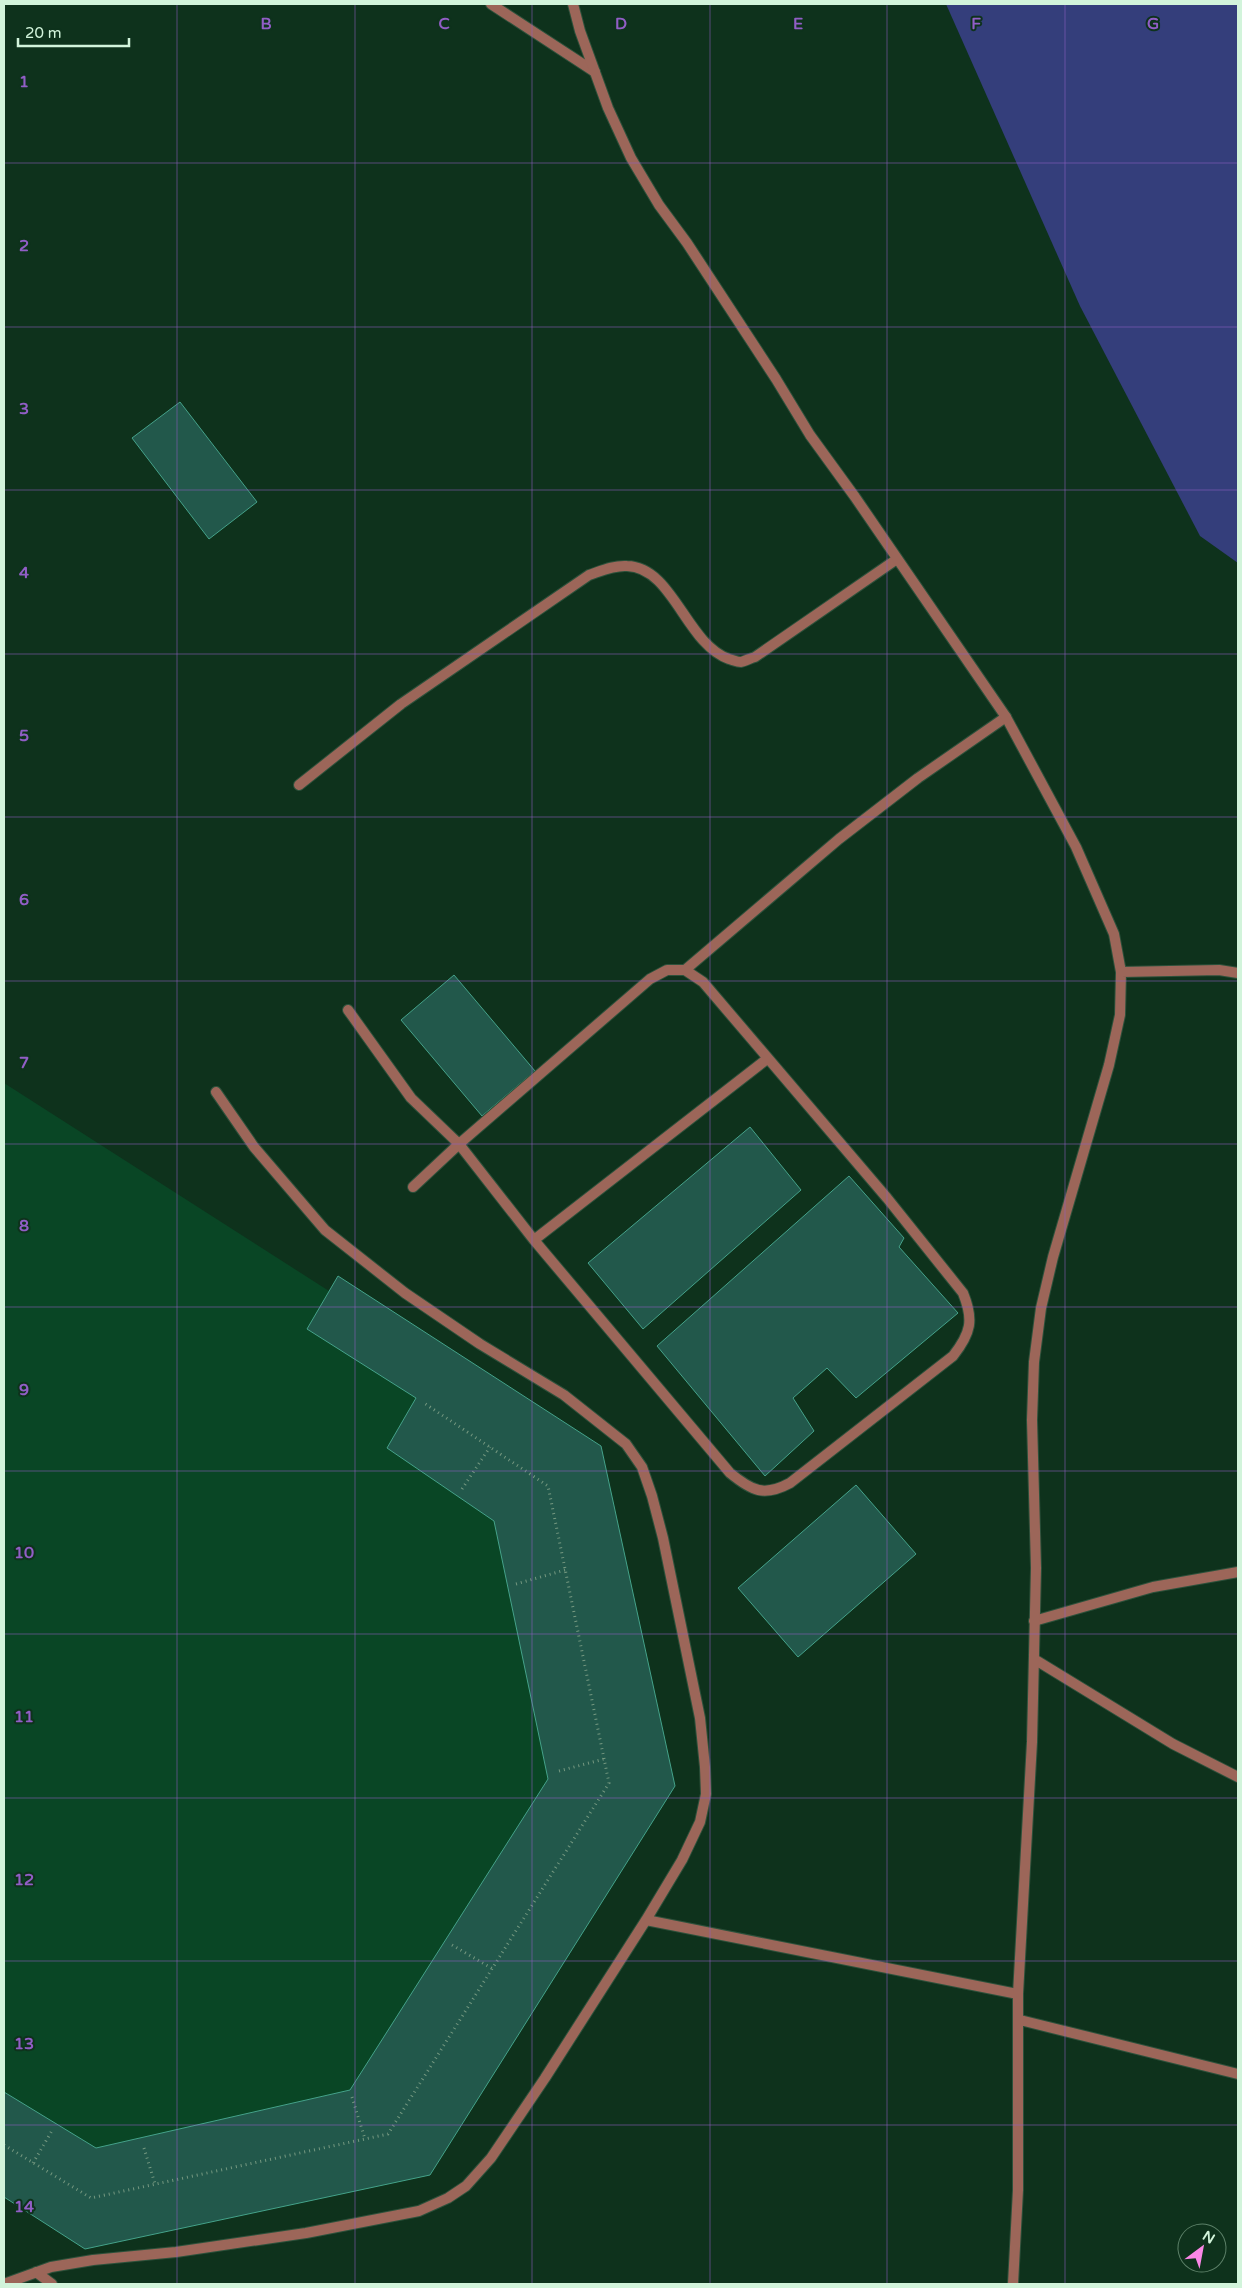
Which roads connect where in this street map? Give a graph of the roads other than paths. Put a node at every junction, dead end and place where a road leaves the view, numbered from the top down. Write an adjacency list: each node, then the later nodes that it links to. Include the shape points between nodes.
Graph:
1 (491, 4): 3 (street)
2 (573, 4): 3 (street)
3 (595, 72): 4 (street, via 630,158 659,205 810,435)
4 (897, 559): 5 (street); 6 (street, via 755,657 739,662 706,645 661,584 646,570 612,567 590,575 409,699)
5 (1006, 717): 7 (street, via 918,778 839,840); 8 (street, via 1076,847 1114,934)
6 (299, 784)
7 (685, 970): 11 (street, via 703,982 720,1000); 13 (street, via 667,970 650,979)
8 (1121, 972): 9 (street, via 1219,970); 17 (street, via 1120,1015 1110,1065 1055,1249 1041,1308 1034,1362 1032,1420 1036,1568)
9 (1238, 973)
10 (348, 1010): 13 (street, via 410,1098)
11 (767, 1059): 15 (street); 15 (street, via 886,1198 963,1293 969,1308 970,1327 953,1356 790,1483 776,1490 760,1491 745,1485 730,1473)
12 (216, 1092): 20 (street, via 254,1147 325,1230 436,1315 586,1411 626,1444 642,1467 663,1538 700,1718 706,1794 700,1822 682,1860)
13 (459, 1144): 14 (street); 15 (street)
14 (413, 1187)
15 (534, 1240)
16 (1238, 1572): 17 (street, via 1153,1587)
17 (1034, 1621): 18 (street)
18 (1034, 1659): 19 (street, via 1173,1744); 21 (street)
19 (1238, 1777)
20 (646, 1920): 21 (street); 24 (street, via 491,2158 466,2186 448,2198 419,2211 306,2233 176,2252 93,2260)
21 (1018, 1994): 22 (street)
22 (1020, 2020): 23 (street); 27 (street, via 1018,2190)
23 (1238, 2074)
24 (36, 2272): 25 (street); 26 (street)
25 (4, 2284)
26 (52, 2284)
27 (1013, 2284)

